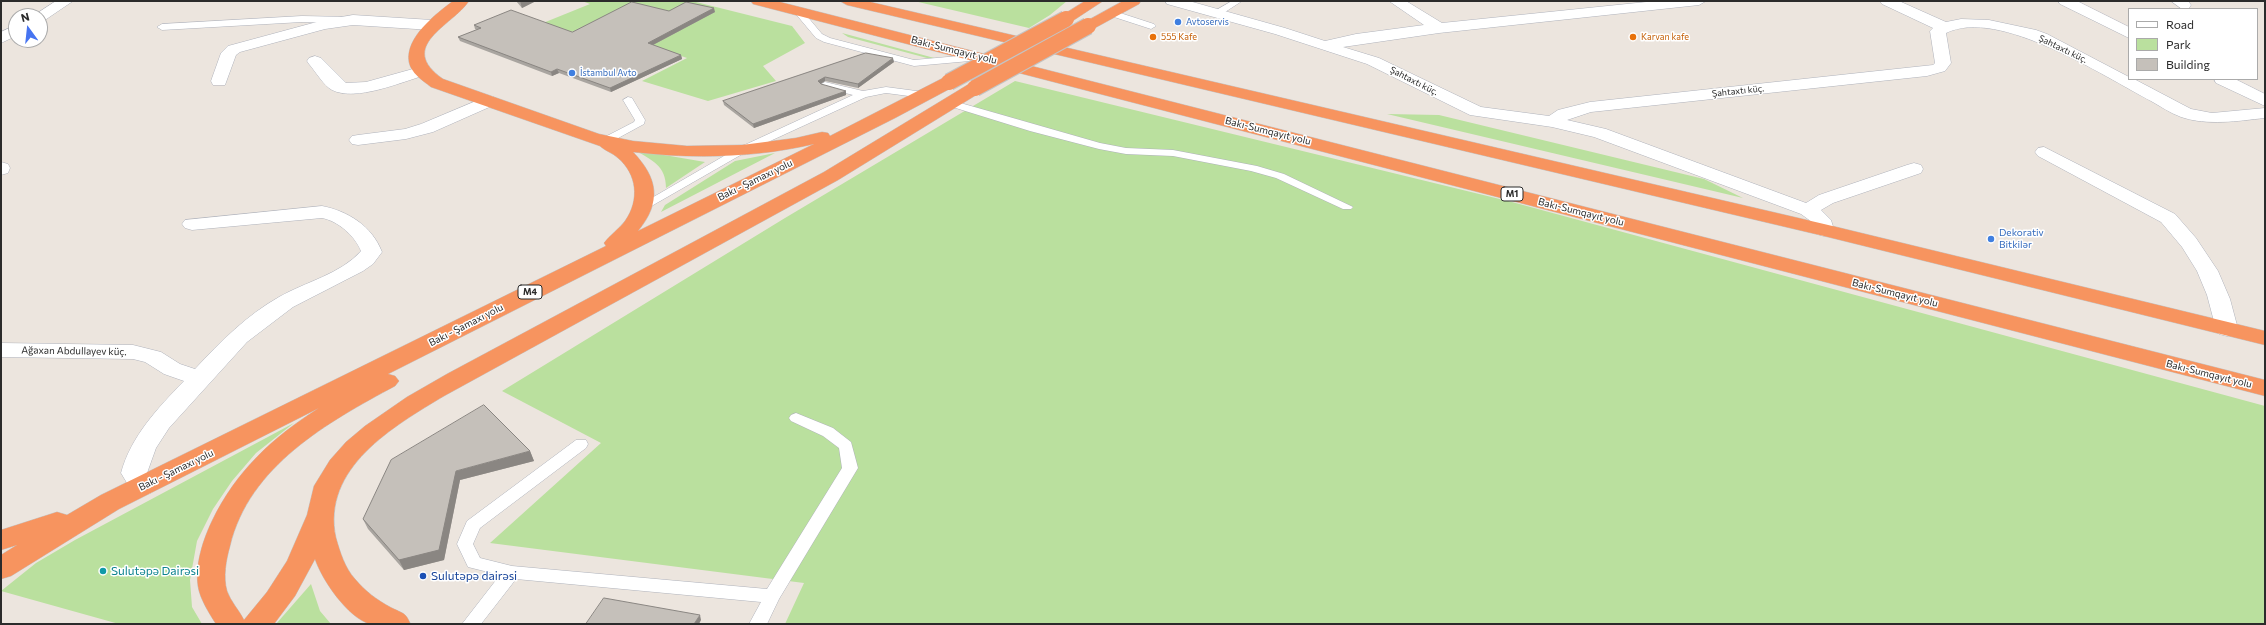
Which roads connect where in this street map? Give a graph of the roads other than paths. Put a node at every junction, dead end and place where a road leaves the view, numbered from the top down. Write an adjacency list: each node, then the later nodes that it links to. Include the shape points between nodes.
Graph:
1 (66, 1): 16 (street)
2 (462, 1): 21 (highway)
3 (744, 1): 15 (highway)
4 (758, 1): 15 (highway, Bakı-Sumqayıt yolu / M1)
5 (847, 1): 51 (highway)
6 (1096, 1): 33 (highway, bridge)
7 (1134, 1): 17 (highway, Bakı - Şamaxı yolu)
8 (1172, 1): 18 (street, Şahtaxtı küç.)
9 (1238, 1): 18 (lane)
10 (1396, 1): 25 (street)
11 (1699, 1): 19 (street)
12 (1887, 1): 24 (street)
13 (2065, 1): 26 (street)
14 (1544, 4): 19 (street)
15 (798, 11): 57 (highway, Bakı-Sumqayıt yolu / M1)
16 (48, 13)
17 (1111, 13): 22 (lane); 33 (highway, Bakı - Şamaxı yolu / M4, bridge, via 975,88)
18 (1216, 14): 27 (street, Şahtaxtı küç., via 1280,31)
19 (1560, 15): 25 (street)
20 (353, 20): 21 (street); 23 (lane, via 302,19); 31 (street, via 324,25 234,49 229,53)
21 (432, 25): 29 (highway, via 422,41 417,57)
22 (1151, 26)
23 (162, 27)
24 (1944, 27): 39 (street, Şahtaxtı küç., via 1981,24 2020,30 2041,37 2176,109 2199,117); 41 (street, Şahtaxtı küç., via 1938,31 1943,63 1939,68 1927,71 1590,107 1564,114)
25 (1439, 28): 27 (street, via 1356,39)
26 (2128, 32)
27 (1324, 47): 41 (street, Şahtaxtı küç., via 1373,61 1476,111)
28 (315, 60): 29 (street, via 341,88 370,85)
29 (420, 72): 38 (highway, via 438,83)
30 (2224, 80): 37 (street)
31 (219, 81)
32 (825, 85): 34 (lane)
33 (950, 92): 35 (highway, Bakı - Şamaxı yolu / M4); 48 (lane, via 1034,129 1126,151 1173,154 1253,168 1280,176); 62 (highway, Bakı - Şamaxı yolu / M4, via 830,176 414,403 361,442 340,465 327,487)
34 (863, 94): 35 (lane, via 886,90); 44 (lane)
35 (924, 95): 40 (highway, Bakı - Şamaxı yolu / M4)
36 (628, 100): 43 (lane, via 640,120 639,124)
37 (2265, 100)
38 (488, 101): 42 (street, via 427,128 406,134); 43 (highway)
39 (2265, 113)
40 (889, 114): 44 (highway, via 796,144); 52 (highway, Bakı - Şamaxı yolu / M4); 67 (highway, via 874,128 824,158 336,408 290,440 254,473 239,492 216,543 212,587 218,603)
41 (1552, 122): 49 (street, via 1600,133)
42 (358, 140)
43 (605, 141): 44 (highway, via 686,151); 47 (highway, via 626,154 640,172 645,192)
44 (740, 151): 47 (lane)
45 (2044, 152): 53 (street, via 2168,218 2180,230 2210,275 2217,290)
46 (1914, 169): 49 (street, via 1826,199)
47 (644, 206): 52 (highway, via 624,235)
48 (1347, 207)
49 (1808, 210): 51 (street, via 1820,218)
50 (192, 224): 56 (street, via 322,212 337,214 352,226 372,252 360,264 284,303 255,324 223,352)
51 (1824, 230): 53 (highway)
52 (587, 263): 60 (highway, Bakı - Şamaxı yolu / M4)
53 (2227, 329): 54 (highway)
54 (2265, 338)
55 (1, 350): 56 (street, Ağaxan Abdullayev küç., via 133,352 153,357 185,375)
56 (200, 378): 60 (street, via 148,439 136,460 134,473)
57 (2265, 388)
58 (796, 418): 66 (lane, via 828,432 846,446 850,468)
59 (581, 444): 65 (lane, via 473,525 465,544 474,563)
60 (142, 486): 61 (highway, Bakı - Şamaxı yolu / M4)
61 (110, 502): 63 (highway); 64 (highway)
62 (321, 509): 68 (highway, via 308,549 293,579 276,604); 69 (highway, Bakı - Şamaxı yolu / M4, via 322,538 336,576 351,596 375,614)
63 (1, 540)
64 (1, 568)
65 (512, 572): 66 (lane); 70 (lane)
66 (772, 596): 71 (lane)
67 (232, 624)
68 (257, 624)
69 (396, 624)
70 (471, 624)
71 (758, 624)

